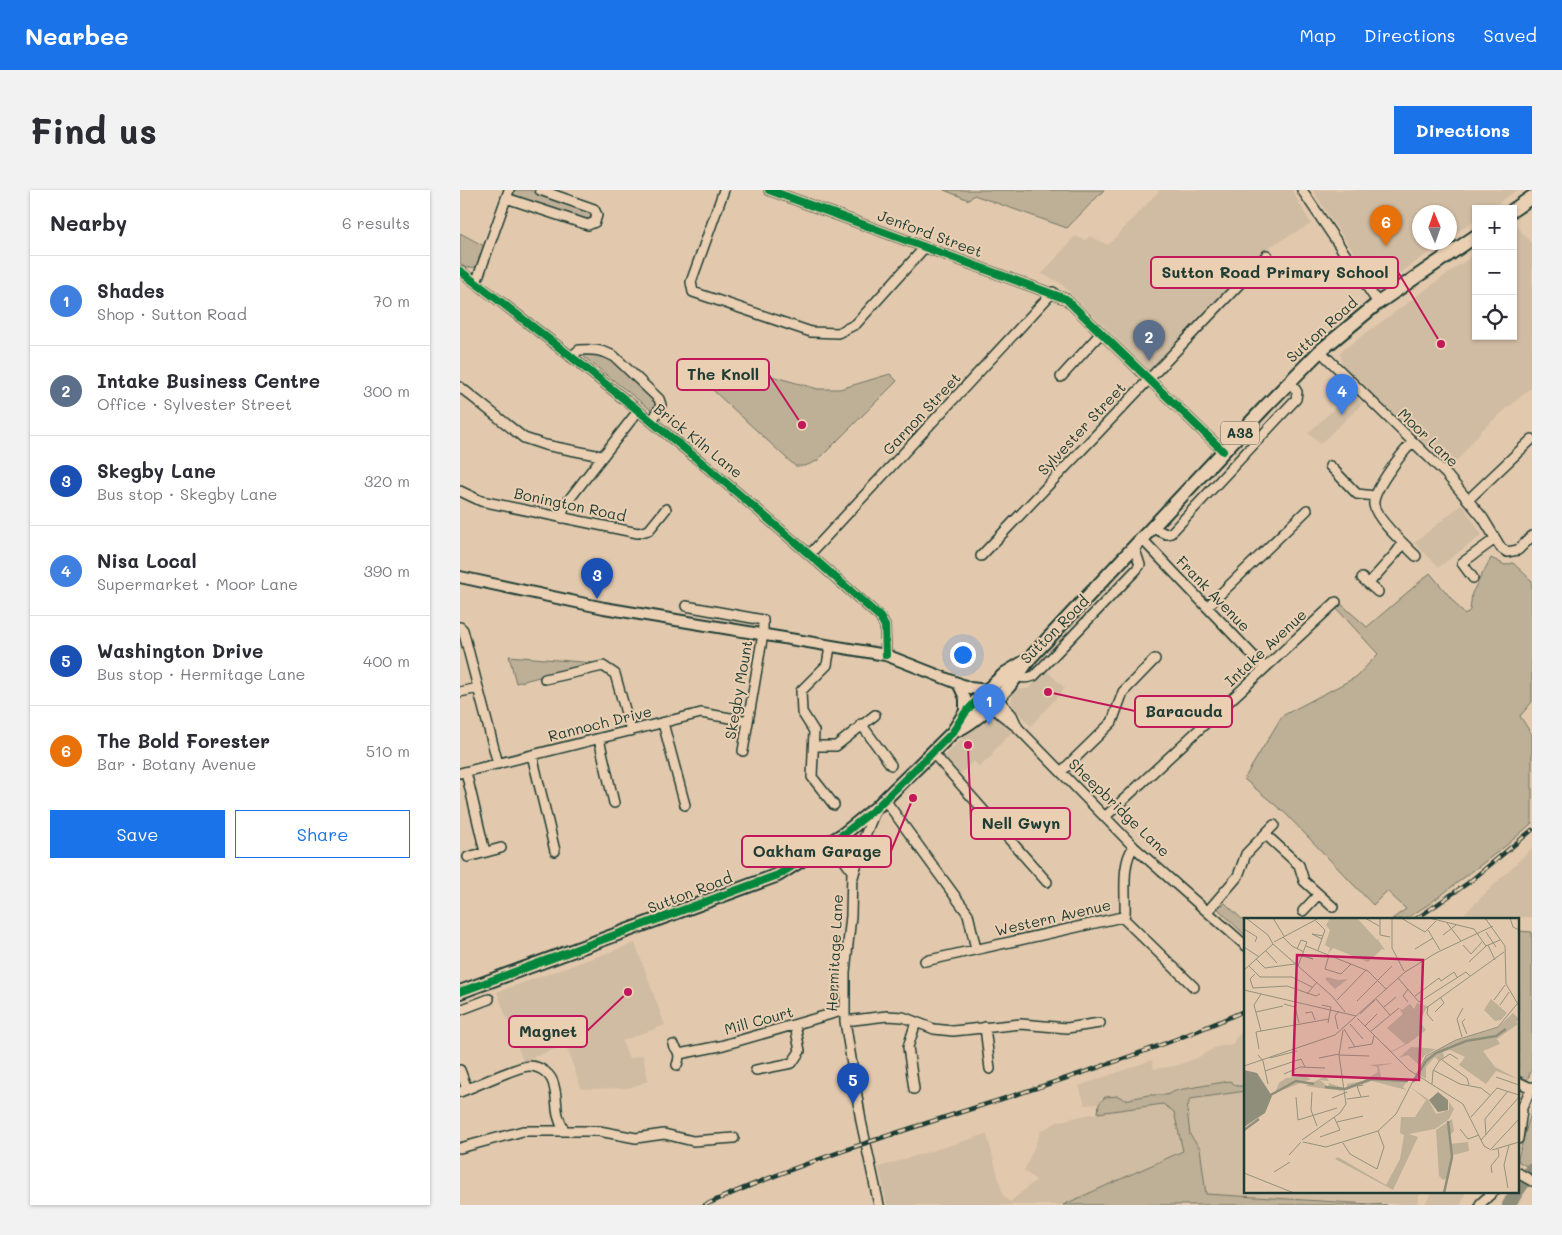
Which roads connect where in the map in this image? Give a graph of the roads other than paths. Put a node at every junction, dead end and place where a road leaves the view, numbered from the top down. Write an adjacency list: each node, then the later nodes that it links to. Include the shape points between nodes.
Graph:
1 (540, 190): 5 (street, via 594,209 597,215 595,222 588,225)
2 (724, 190): 9 (street, via 691,282 693,292 811,332 838,333 856,324)
3 (769, 190): 9 (street, Jenford Street)
4 (1302, 190): 14 (street)
5 (507, 194): 12 (street)
6 (1532, 198): 7 (highway)
7 (1517, 207)
8 (1472, 239): 14 (highway, Sutton Road / A38)
9 (925, 247): 13 (street, Jenford Street)
10 (1267, 255): 19 (street, Sylvester Street)
11 (460, 271): 12 (street, Brick Kiln Lane)
12 (476, 283): 17 (street, Brick Kiln Lane)
13 (1053, 292): 15 (street, Jenford Street, via 1066,299); 40 (street, Garnon Street)
14 (1378, 303): 16 (highway, Sutton Road / A38)
15 (1101, 333): 18 (street); 19 (street, Jenford Street)
16 (1320, 352): 20 (highway, Sutton Road / A38); 25 (street, Moor Lane)
17 (571, 357): 22 (street, Brick Kiln Lane); 23 (street, Brick Kiln Lane, via 579,350 594,349 615,358 659,399 661,405)
18 (1061, 378)
19 (1149, 379): 26 (street, Jenford Street); 41 (street, Sylvester Street)
20 (1290, 381): 26 (highway, Sutton Road / A38); 35 (street, Sutton Road, via 1297,392 1296,399 1171,533)
21 (460, 387): 27 (street, via 524,438 545,446)
22 (638, 411): 23 (street, Brick Kiln Lane); 27 (street)
23 (652, 422): 40 (street, Brick Kiln Lane)
24 (1532, 439): 31 (street)
25 (1412, 443): 30 (street, via 1401,454); 31 (street, Moor Lane, via 1446,474)
26 (1223, 451): 35 (highway, Sutton Road / A38)
27 (601, 456): 34 (street, via 564,506)
28 (1330, 466): 30 (street, via 1335,479 1357,494)
29 (460, 491): 34 (street, Bonington Road, via 481,501)
30 (1375, 496): 38 (street, via 1378,514)
31 (1468, 500): 37 (street, Moor Lane)
32 (666, 510): 34 (street, Bonington Road, via 649,530 638,533)
33 (1307, 510): 48 (street)
34 (562, 518)
35 (1153, 528): 39 (highway, Sutton Road / A38)
36 (1532, 536): 37 (street, Moor Lane, via 1518,550 1508,552)
37 (1495, 539): 44 (street, via 1462,563)
38 (1403, 542): 42 (street); 45 (street, via 1396,554 1366,580)
39 (1138, 543): 48 (street, Frank Avenue); 55 (highway, Sutton Road / A38); 55 (street, Sutton Road, via 1140,565 1137,569 1034,676 1028,678)
40 (810, 554): 52 (street, Brick Kiln Lane, via 884,621)
41 (980, 556)
42 (1416, 556)
43 (460, 577): 50 (main road, via 604,608)
44 (1473, 578)
45 (1378, 592)
46 (1336, 602): 54 (street, Intake Avenue)
47 (686, 606): 50 (street, via 763,620)
48 (1207, 607): 54 (street, Frank Avenue)
49 (460, 627): 58 (street)
50 (763, 634): 51 (main road); 63 (street, Skegby Mount)
51 (830, 647): 52 (main road); 69 (street, via 827,665 800,691 802,712 814,732)
52 (886, 655): 57 (main road)
53 (1155, 659): 76 (street, via 1123,692 1112,722)
54 (1265, 668): 81 (street, Intake Avenue)
55 (1014, 674): 60 (highway, Sutton Road / A38)
56 (545, 679): 66 (street, via 603,666 609,669 615,674)
57 (958, 683): 60 (main road); 61 (main road)
58 (478, 688): 59 (street); 73 (street)
59 (460, 692)
60 (986, 696): 61 (highway, Sutton Road / A38); 67 (highway, Sutton Road / A38, via 964,727); 76 (street, Sheepbridge Lane, via 1012,715 1018,728)
61 (965, 713): 67 (highway, Sutton Road / A38)
62 (875, 715): 65 (street)
63 (748, 721): 64 (street, Rannoch Drive, via 701,713); 70 (street, Skegby Mount)
64 (663, 723): 66 (street, Rannoch Drive); 79 (street)
65 (861, 724): 69 (street, via 836,746); 74 (street)
66 (631, 731): 68 (street, Rannoch Drive)
67 (953, 732): 71 (highway, Sutton Road / A38)
68 (599, 739): 72 (street, Rannoch Drive); 77 (street)
69 (814, 746): 80 (street, via 812,777)
70 (743, 751)
71 (932, 752): 78 (highway, Sutton Road / A38); 91 (street)
72 (532, 755): 73 (street, Rannoch Drive); 87 (street)
73 (498, 764): 75 (street, Rannoch Drive)
74 (891, 765)
75 (463, 772): 88 (street)
76 (1061, 772): 81 (street, Sheepbridge Lane)
77 (614, 802)
78 (881, 804): 84 (highway, Sutton Road / A38); 90 (street, Hermitage Lane, via 864,838); 98 (street, via 968,914)
79 (685, 805)
80 (834, 805)
81 (1106, 816): 85 (street, Sheepbridge Lane)
82 (1274, 825): 83 (street)
83 (1265, 834): 92 (street, via 1299,865 1304,881); 94 (street, via 1246,854 1238,876)
84 (831, 842): 90 (street, Hermitage Lane, via 848,865); 101 (highway, Sutton Road / A38, via 778,875)
85 (1134, 847): 94 (street, Sheepbridge Lane); 96 (street, Western Avenue, via 1127,862 1125,914)
86 (501, 848): 88 (street)
87 (555, 851)
88 (485, 852): 89 (street)
89 (468, 857)
90 (853, 879): 104 (street, Hermitage Lane)
91 (1047, 882)
92 (1318, 894): 93 (street); 95 (street)
93 (1333, 908)
94 (1208, 911): 97 (street, Sheepbridge Lane)
95 (1303, 911)
96 (1122, 917): 98 (street, Western Avenue); 100 (street)
97 (1244, 944)
98 (976, 949): 99 (street, Western Avenue)
99 (925, 961)
100 (1194, 987)
101 (460, 992)
102 (489, 999): 103 (street)
103 (460, 1010)
104 (845, 1010): 105 (street, Hermitage Lane); 108 (street, Mill Court)
105 (845, 1022): 106 (street, via 888,1016); 128 (street, Hermitage Lane)
106 (916, 1022): 109 (street, via 943,1030); 119 (street, via 908,1047)
107 (1100, 1023): 109 (street, via 1067,1028 1020,1024)
108 (795, 1025): 111 (street, Mill Court); 115 (street, via 800,1051 792,1063)
109 (985, 1028): 113 (street)
110 (673, 1045): 111 (street)
111 (679, 1054): 112 (street)
112 (677, 1065)
113 (990, 1069)
114 (460, 1070): 118 (street)
115 (756, 1070)
116 (1520, 1083): 117 (street)
117 (1532, 1087): 120 (street)
118 (464, 1090): 121 (street, via 528,1066 542,1069 554,1086 556,1111)
119 (914, 1090)
120 (1520, 1113)
121 (564, 1130): 122 (street, via 599,1131 636,1138 664,1134 693,1141); 123 (street, via 523,1131)
122 (734, 1138)
123 (460, 1148)
124 (1520, 1175): 125 (street)
125 (1532, 1181)
126 (1486, 1192): 129 (street)
127 (1493, 1192): 129 (street)
128 (879, 1205)
129 (1480, 1205)

